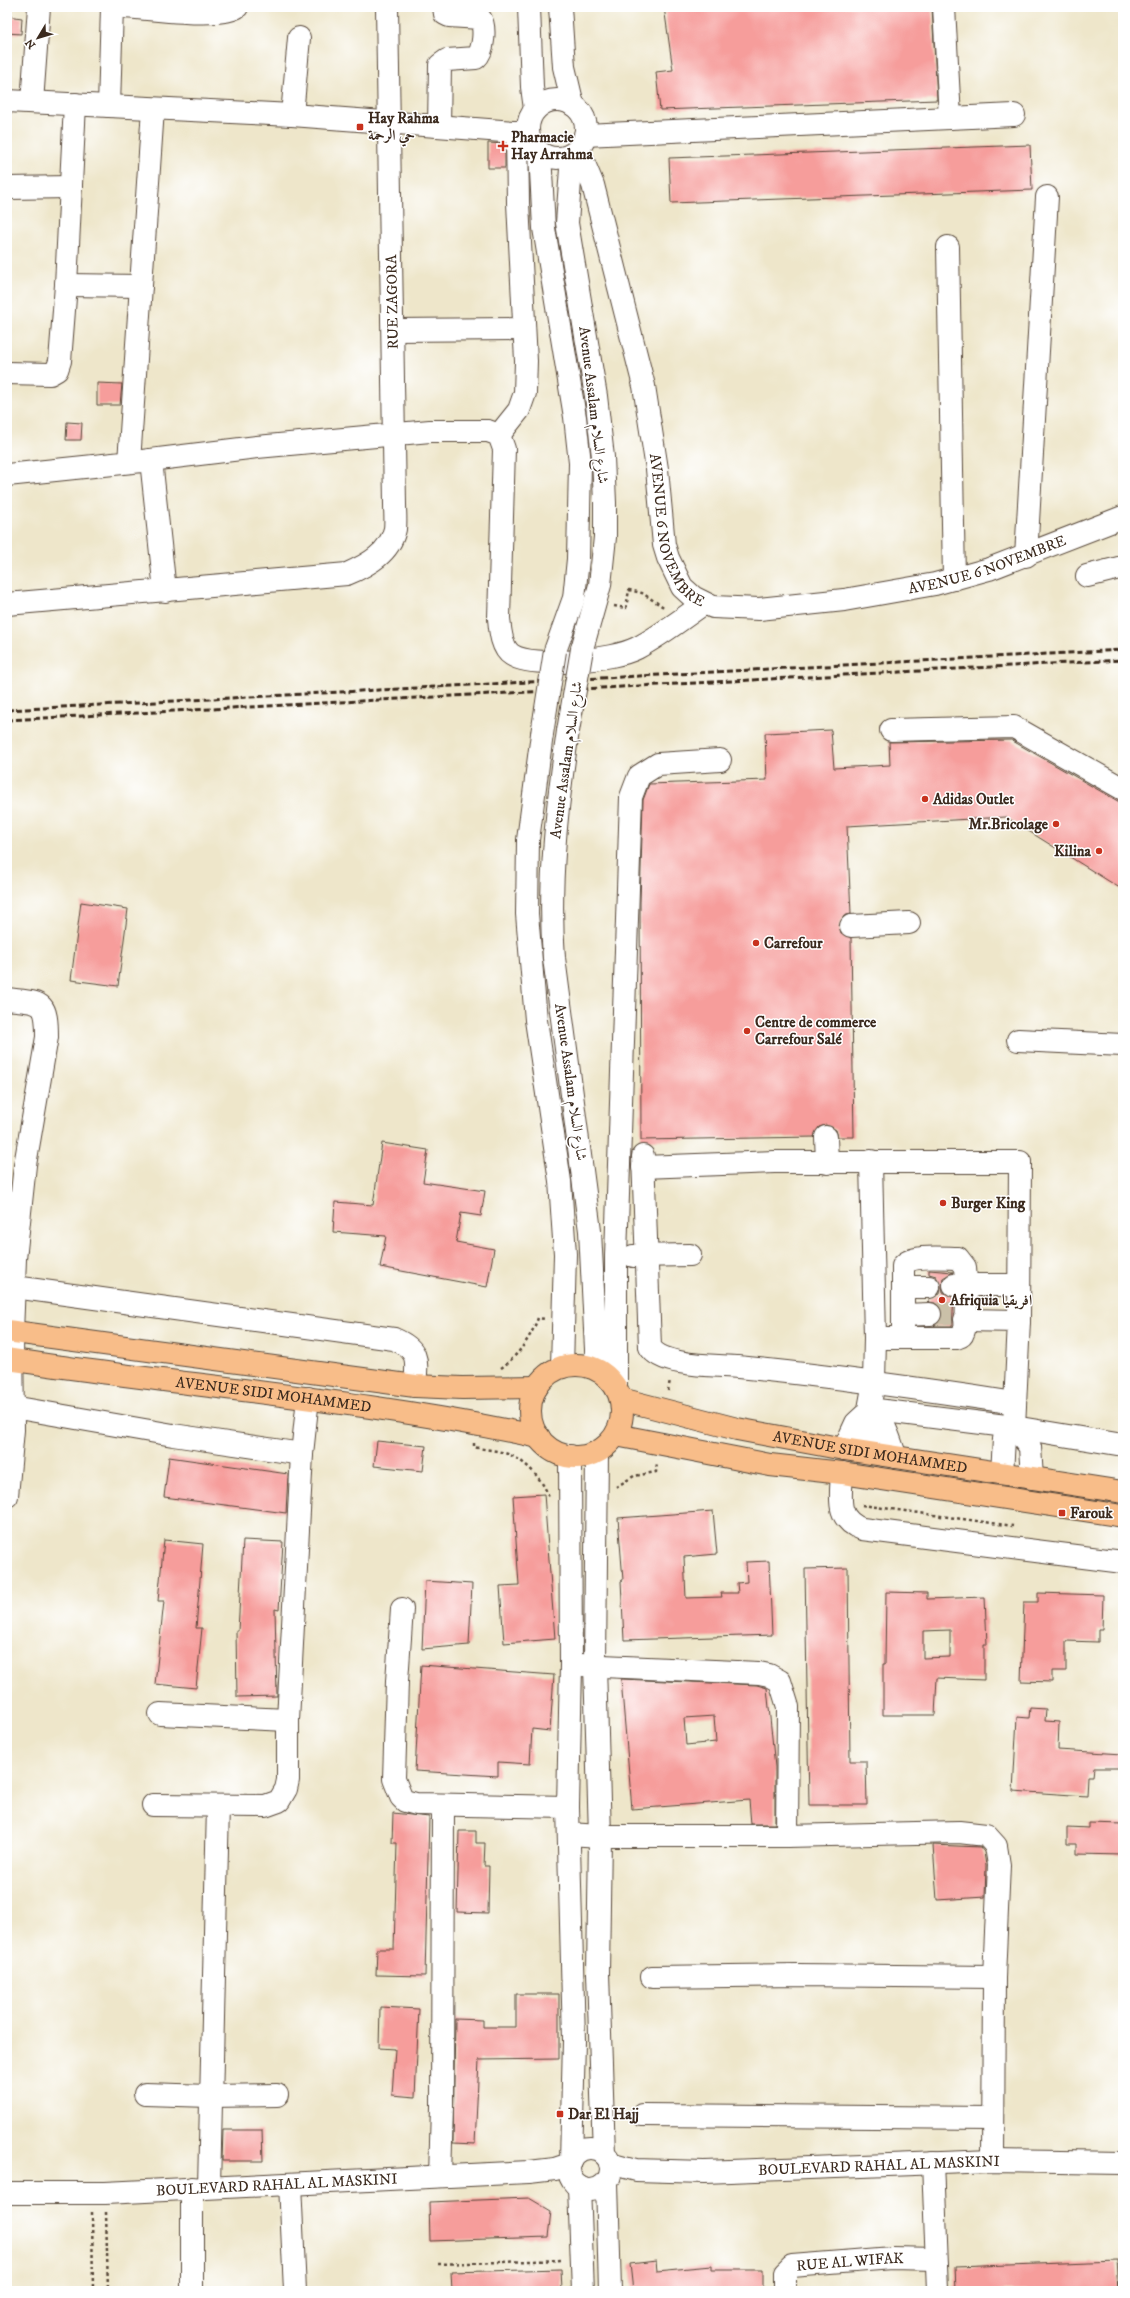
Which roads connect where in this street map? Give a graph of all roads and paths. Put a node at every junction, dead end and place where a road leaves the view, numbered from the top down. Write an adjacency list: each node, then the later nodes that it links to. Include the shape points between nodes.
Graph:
1 (39, 7): 12 (street)
2 (112, 7): 15 (street)
3 (123, 7): 4 (street, via 206,13 229,11)
4 (237, 7)
5 (387, 7): 21 (street, RUE ZAGORA)
6 (444, 7): 22 (street, via 445,14 449,16 480,18 483,23 483,34 481,51 476,58 447,60 440,65)
7 (529, 7): 17 (street)
8 (560, 7): 14 (street, via 564,67)
9 (944, 7): 20 (street)
10 (299, 38): 18 (street)
11 (7, 101): 12 (street)
12 (32, 102): 13 (street)
13 (75, 104): 15 (street); 26 (street)
14 (573, 105): 17 (street, via 557,100 549,101); 24 (street, via 584,118)
15 (109, 106): 16 (street)
16 (153, 109): 18 (street); 33 (street)
17 (535, 109): 23 (street)
18 (292, 115): 21 (street)
19 (1014, 115): 20 (street)
20 (950, 118): 24 (street)
21 (388, 123): 22 (street); 35 (street, RUE ZAGORA)
22 (439, 126): 23 (street)
23 (522, 132): 25 (street); 34 (street)
24 (578, 146): 25 (street, via 556,159); 28 (street, AVENUE 6 NOVEMBRE); 30 (street, Avenue Assalam شارع السلام)
25 (540, 153): 76 (street, Avenue Assalam شارع السلام, bridge, via 544,228 575,417 580,463 578,559 574,598 555,651 528,840 527,914 536,1020 560,1181)
26 (71, 187): 27 (street); 32 (street)
27 (7, 188)
28 (596, 197): 30 (street, via 589,186 582,184 572,191); 50 (street, AVENUE 6 NOVEMBRE, via 644,386 657,469 664,545 682,588)
29 (1046, 197): 43 (street)
30 (567, 202): 49 (street, Avenue Assalam شارع السلام, via 567,223 596,396 603,457 605,538 600,585)
31 (948, 247): 46 (street)
32 (66, 285): 33 (street); 36 (street, via 60,361 57,370 50,374)
33 (141, 286): 40 (street)
34 (524, 329): 35 (street); 38 (street, via 526,393 519,410)
35 (394, 330): 37 (street, RUE ZAGORA)
36 (7, 374)
37 (393, 435): 38 (street, via 488,431); 39 (street, via 257,447); 47 (street, RUE ZAGORA, via 395,529 376,560 347,574)
38 (499, 435): 51 (street, via 504,449 499,618 500,632 509,652 520,658 535,661 600,660 637,648)
39 (151, 460): 40 (street); 47 (street)
40 (129, 462): 41 (street)
41 (7, 475)
42 (1121, 522): 43 (street, AVENUE 6 NOVEMBRE)
43 (1026, 556): 46 (street, AVENUE 6 NOVEMBRE)
44 (1123, 567): 45 (street)
45 (1087, 576)
46 (954, 579): 50 (street, AVENUE 6 NOVEMBRE, via 844,600 759,609 713,607)
47 (165, 591): 48 (street)
48 (7, 604)
49 (595, 604): 51 (path, via 626,608 629,590 642,593); 83 (street, Avenue Assalam شارع السلام, bridge, via 582,649 557,806 551,919 590,1231)
50 (703, 604): 51 (street)
51 (683, 619)
52 (891, 730): 54 (street, via 1014,727)
53 (720, 760): 65 (street, via 658,764 639,776 631,797)
54 (1123, 790)
55 (909, 923): 56 (street)
56 (851, 926)
57 (7, 999): 63 (street, via 38,1002 44,1009 47,1019 47,1037)
58 (1018, 1040): 59 (street)
59 (1123, 1045)
60 (826, 1137): 62 (street)
61 (871, 1161): 62 (street); 68 (street, via 1020,1162); 78 (street)
62 (827, 1163): 66 (street, via 643,1161)
63 (16, 1164): 69 (street, via 15,1259)
64 (690, 1255): 66 (street)
65 (616, 1256): 66 (street); 87 (street)
66 (647, 1256): 84 (street, via 650,1347 658,1356 692,1363)
67 (960, 1285): 68 (street); 70 (street, via 965,1267 961,1260 929,1258 906,1262 903,1266); 74 (street)
68 (1019, 1285): 75 (street)
69 (10, 1286): 77 (street); 85 (street, via 394,1339 413,1351 417,1360)
70 (903, 1287): 71 (street); 73 (street)
71 (929, 1287)
72 (930, 1314): 73 (street)
73 (903, 1315): 79 (street)
74 (962, 1316): 75 (street); 79 (street, via 964,1333 961,1337)
75 (1019, 1321): 89 (street)
76 (564, 1322): 81 (street, Avenue Assalam شارع السلام); 82 (path, via 538,1318 516,1354)
77 (10, 1331): 80 (street); 85 (main road, AVENUE SIDI MOHAMMED)
78 (875, 1338): 79 (street); 84 (street)
79 (903, 1338)
80 (10, 1360): 88 (main road, AVENUE SIDI MOHAMMED); 90 (street)
81 (562, 1367): 83 (main road, via 577,1364); 86 (main road, via 549,1373)
82 (499, 1369)
83 (597, 1369): 87 (main road, via 609,1378)
84 (874, 1382): 89 (street); 91 (street)
85 (415, 1386): 86 (main road, AVENUE SIDI MOHAMMED)
86 (536, 1387): 95 (main road, via 530,1412)
87 (618, 1393): 94 (main road, via 622,1417); 98 (main road, AVENUE SIDI MOHAMMED, via 737,1429)
88 (308, 1398): 92 (main road, AVENUE SIDI MOHAMMED); 101 (street)
89 (1015, 1403): 93 (street)
90 (10, 1406): 101 (street, via 173,1435); 109 (street, via 13,1430)
91 (869, 1410): 93 (street); 98 (street, via 856,1423); 100 (street); 103 (street, via 884,1426)
92 (476, 1424): 95 (main road, AVENUE SIDI MOHAMMED); 110 (path, via 474,1447 510,1454 522,1462 541,1481)
93 (1014, 1428): 97 (street); 105 (street, via 1004,1439); 106 (street, via 1030,1448)
94 (616, 1435): 96 (main road, AVENUE SIDI MOHAMMED); 99 (main road)
95 (539, 1437): 102 (main road, via 555,1451)
96 (659, 1444): 104 (main road, AVENUE SIDI MOHAMMED, via 770,1465); 107 (path, via 656,1472 634,1476)
97 (1123, 1446)
98 (844, 1449): 100 (main road, AVENUE SIDI MOHAMMED)
99 (597, 1452): 102 (main road, via 584,1456); 117 (street)
100 (868, 1452): 103 (main road, AVENUE SIDI MOHAMMED)
101 (302, 1454): 119 (street)
102 (570, 1456): 116 (street, via 568,1490)
103 (896, 1457): 105 (main road, AVENUE SIDI MOHAMMED)
104 (842, 1473): 111 (street, AVENUE SIDI MOHAMMED); 112 (main road, AVENUE SIDI MOHAMMED)
105 (1002, 1473): 106 (main road, AVENUE SIDI MOHAMMED)
106 (1032, 1478): 108 (main road, AVENUE SIDI MOHAMMED)
107 (613, 1491)
108 (1123, 1492)
109 (7, 1496)
110 (550, 1502)
111 (841, 1502): 113 (path); 114 (street, AVENUE SIDI MOHAMMED, via 849,1523 862,1529)
112 (1123, 1516)
113 (1021, 1527)
114 (1123, 1562)
115 (402, 1609): 121 (street, via 394,1779 397,1792 405,1801)
116 (571, 1665): 117 (street); 123 (street)
117 (595, 1665): 125 (street); 126 (street, via 759,1673 780,1681 788,1707)
118 (160, 1714): 119 (street)
119 (288, 1720): 122 (street, via 288,1780 286,1790 279,1801 265,1806)
120 (153, 1805): 122 (street)
121 (443, 1805): 123 (street); 139 (street)
122 (218, 1806): 131 (street)
123 (568, 1807): 124 (street)
124 (569, 1834): 125 (street); 138 (street, via 574,2041)
125 (600, 1836): 126 (street); 137 (street, via 598,1973)
126 (787, 1836): 128 (street, via 959,1832 990,1837 996,1846 999,1865)
127 (652, 1977): 128 (street)
128 (994, 1977): 133 (street)
129 (145, 2094): 131 (street)
130 (277, 2095): 131 (street)
131 (210, 2096): 141 (street)
132 (642, 2115): 133 (street)
133 (992, 2118): 134 (street)
134 (994, 2161): 135 (street, BOULEVARD RAHAL AL MASKINI); 136 (street, BOULEVARD RAHAL AL MASKINI)
135 (933, 2163): 137 (street, BOULEVARD RAHAL AL MASKINI, via 704,2172); 144 (street)
136 (1123, 2163)
137 (608, 2168): 138 (street, BOULEVARD RAHAL AL MASKINI, via 594,2190); 138 (street, BOULEVARD RAHAL AL MASKINI, via 594,2149 583,2150 574,2156); 152 (street)
138 (573, 2172): 139 (street, BOULEVARD RAHAL AL MASKINI, via 547,2170); 145 (street)
139 (440, 2176): 140 (street, BOULEVARD RAHAL AL MASKINI)
140 (290, 2184): 141 (street, BOULEVARD RAHAL AL MASKINI); 150 (street)
141 (201, 2187): 143 (street, BOULEVARD RAHAL AL MASKINI); 149 (street)
142 (7, 2193): 143 (street, BOULEVARD RAHAL AL MASKINI)
143 (98, 2193): 147 (path); 148 (path)
144 (936, 2259): 153 (street, RUE AL WIFAK, via 892,2258 792,2266 785,2273); 154 (street)
145 (582, 2260): 146 (path); 151 (street)
146 (438, 2264)
147 (93, 2291)
148 (108, 2291)
149 (192, 2291)
150 (295, 2291)
151 (583, 2291)
152 (610, 2291)
153 (785, 2291)
154 (938, 2291)

